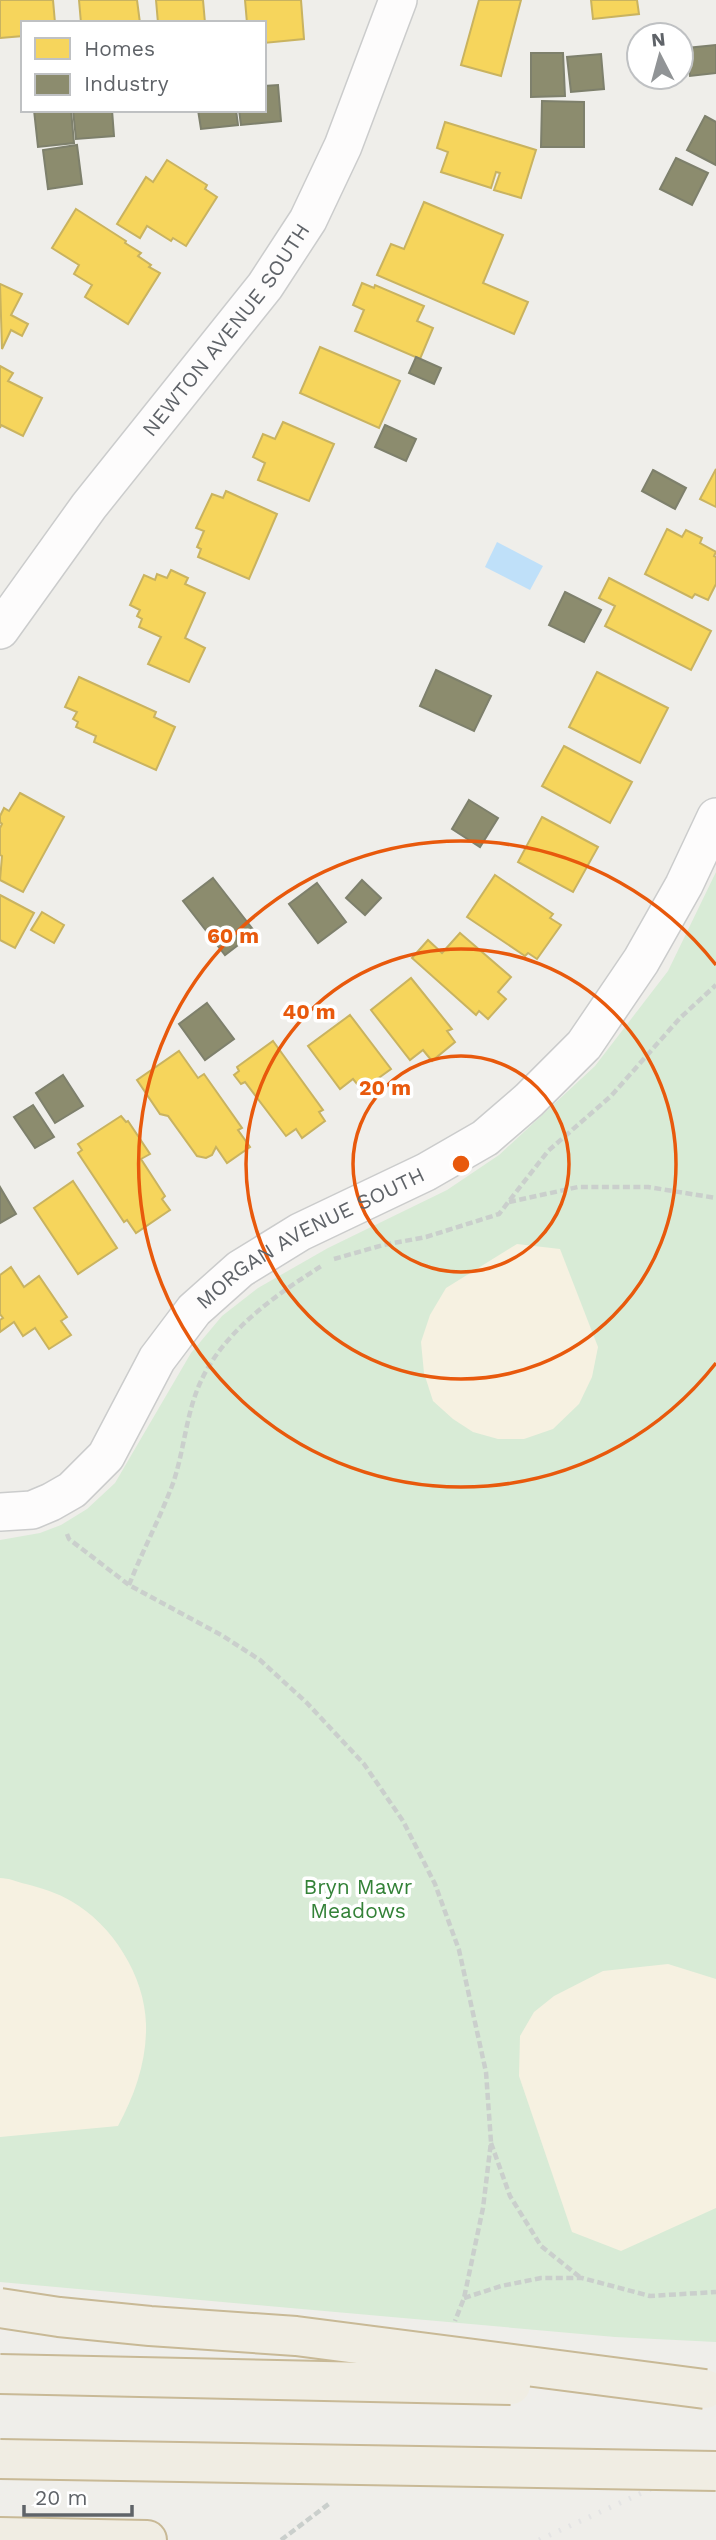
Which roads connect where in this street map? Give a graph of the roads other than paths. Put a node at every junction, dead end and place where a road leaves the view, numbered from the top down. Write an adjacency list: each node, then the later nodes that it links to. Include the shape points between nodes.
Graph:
1 (398, 0): 2 (street, NEWTON AVENUE SOUTH, via 343,146 308,220 265,286 89,506)
2 (0, 630)
3 (716, 817): 4 (street, MORGAN AVENUE SOUTH, via 647,950 584,1045 529,1100 485,1138 426,1172 300,1232 240,1269 194,1310 157,1359 106,1456 72,1490 51,1502 32,1510)
4 (0, 1512)
5 (0, 2308): 7 (highway, bridge, via 59,2318 296,2336)
6 (0, 2374): 7 (highway, bridge)
7 (710, 2389)
8 (0, 2459): 9 (highway, bridge)
9 (716, 2471)
10 (0, 2537): 11 (highway)
11 (148, 2540)

